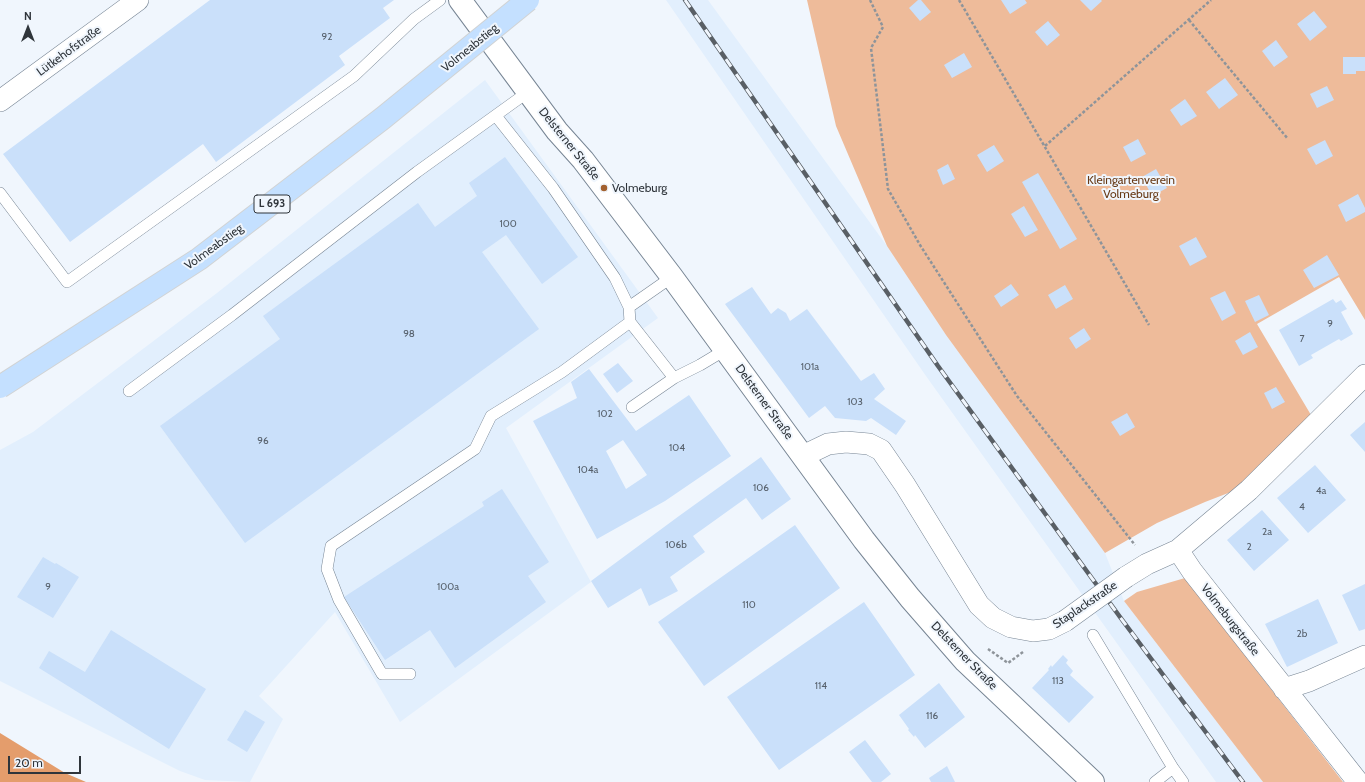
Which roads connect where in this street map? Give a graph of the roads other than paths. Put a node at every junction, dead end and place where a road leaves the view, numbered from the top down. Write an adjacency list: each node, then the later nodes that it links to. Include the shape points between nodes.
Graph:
1 (138, 0): 6 (street, Lütkehofstraße)
2 (440, 0): 8 (lane, via 414,19 354,76 67,282)
3 (460, 0): 5 (street, Delsterner Straße)
4 (528, 0): 15 (main road, Volmeabstieg / L 693, bridge, via 383,118 199,259)
5 (528, 92): 7 (lane); 9 (street, Delsterner Straße)
6 (0, 101)
7 (496, 116): 10 (lane, via 553,188 616,278); 16 (lane, via 417,172)
8 (0, 193)
9 (672, 277): 10 (lane); 12 (street, Delsterner Straße)
10 (629, 307): 11 (lane)
11 (630, 322): 14 (lane); 22 (lane, via 562,372 491,416 475,449 331,546 327,569 338,600 382,674)
12 (725, 350): 14 (lane); 18 (street, Delsterner Straße)
13 (1365, 375): 19 (street, Staplackstraße, via 1249,490)
14 (674, 378): 17 (lane)
15 (0, 387)
16 (129, 391)
17 (632, 407)
18 (803, 456): 19 (street, Staplackstraße, bridge, via 828,444 846,442 869,444 881,450 979,605 993,618 1011,627 1033,631 1049,629 1147,564); 25 (street, Delsterner Straße, via 868,546 965,661)
19 (1178, 550): 23 (street, Volmeburgstraße)
20 (1093, 635): 24 (lane)
21 (1365, 656): 23 (street)
22 (410, 674)
23 (1284, 690): 28 (street, Volmeburgstraße)
24 (1173, 768): 26 (lane); 27 (lane)
25 (1093, 782)
26 (1155, 782)
27 (1183, 782)
28 (1358, 782)

